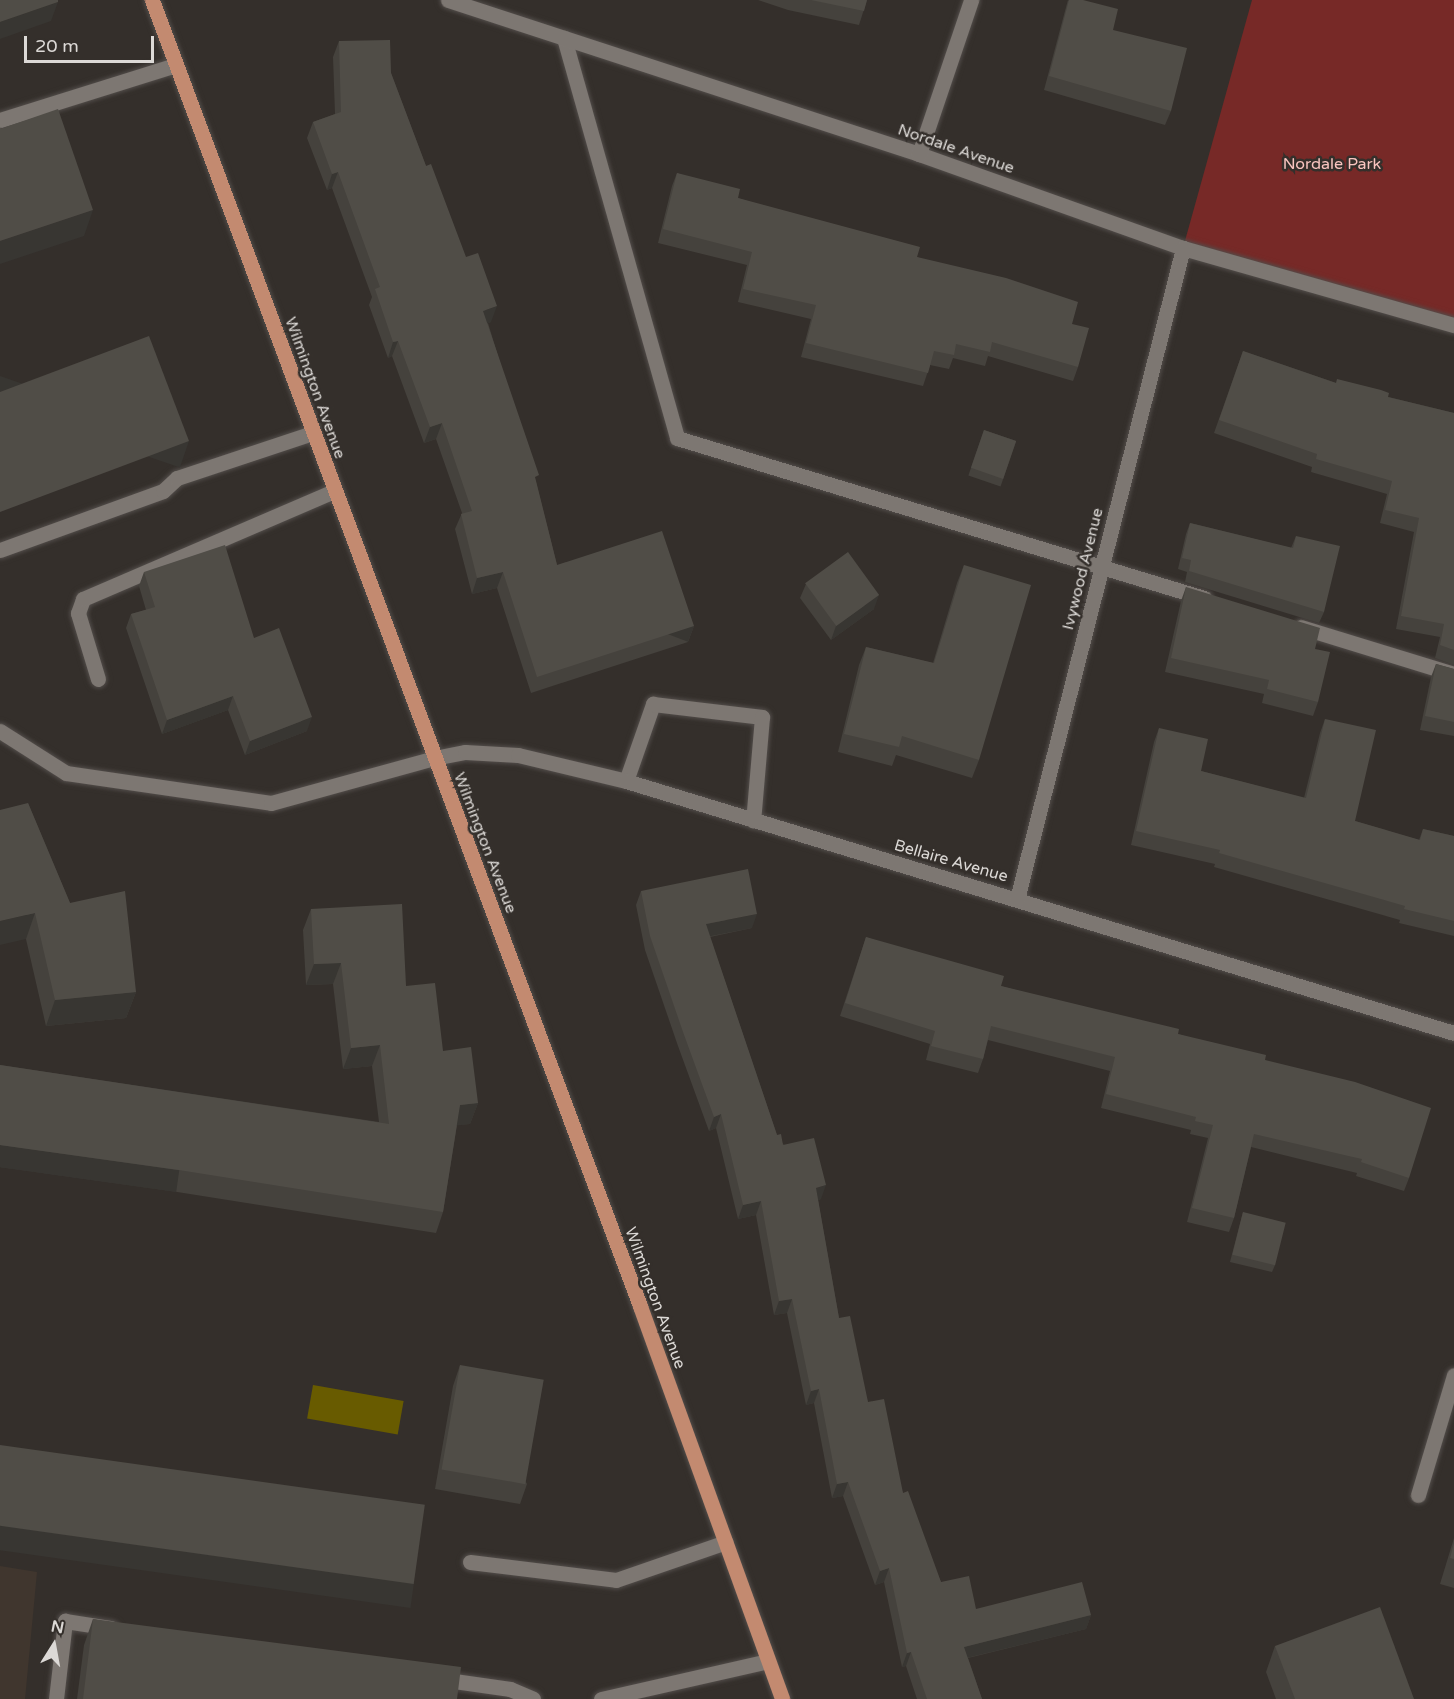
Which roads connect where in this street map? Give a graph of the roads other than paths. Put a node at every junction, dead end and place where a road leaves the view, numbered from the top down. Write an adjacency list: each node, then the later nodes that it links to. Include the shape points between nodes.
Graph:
1 (152, 0): 5 (main road, Wilmington Avenue)
2 (448, 0): 4 (street, Nordale Avenue)
3 (971, 0): 7 (street)
4 (564, 38): 7 (street, Nordale Avenue); 13 (street, via 677,438)
5 (176, 65): 6 (street); 10 (main road, Wilmington Avenue)
6 (0, 120)
7 (919, 154): 8 (street, Nordale Avenue)
8 (1183, 248): 9 (street, Nordale Avenue); 13 (street, Ivywood Avenue)
9 (1454, 326)
10 (312, 433): 11 (main road, Wilmington Avenue); 12 (street, via 177,478 163,490)
11 (334, 491): 17 (street, via 83,599 78,613); 19 (main road, Wilmington Avenue)
12 (0, 550)
13 (1102, 567): 14 (street); 22 (street, Ivywood Avenue)
14 (1216, 602)
15 (1284, 622): 16 (street)
16 (1454, 674)
17 (98, 679)
18 (0, 731): 19 (street, Bellaire Avenue, via 66,772 271,803)
19 (434, 758): 20 (street, Bellaire Avenue, via 465,752 518,755); 26 (main road, Wilmington Avenue)
20 (626, 781): 21 (street, Bellaire Avenue); 21 (street, via 653,704 762,717)
21 (753, 821): 22 (street, Bellaire Avenue)
22 (1017, 899): 23 (street, Bellaire Avenue)
23 (1454, 1033)
24 (1454, 1375): 25 (street)
25 (1418, 1496)
26 (726, 1542): 27 (street, via 616,1580); 29 (main road, Wilmington Avenue)
27 (470, 1562)
28 (124, 1630): 31 (street, via 65,1621)
29 (768, 1661): 33 (street); 34 (main road, Wilmington Avenue)
30 (428, 1677): 32 (street, via 510,1689)
31 (57, 1699)
32 (533, 1699)
33 (601, 1699)
34 (782, 1699)

